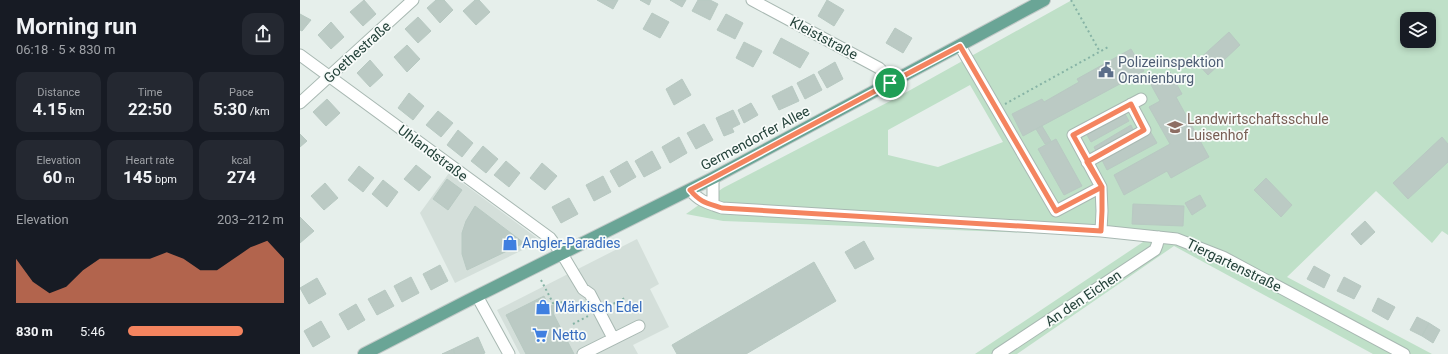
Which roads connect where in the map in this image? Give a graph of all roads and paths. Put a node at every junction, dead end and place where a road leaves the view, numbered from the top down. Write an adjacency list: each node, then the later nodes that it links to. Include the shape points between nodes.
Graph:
1 (414, 0): 9 (street, Goethestraße)
2 (752, 0): 10 (street, Kleiststraße, via 878,68)
3 (1044, 0): 5 (main road, Germendorfer Allee)
4 (1071, 0): 7 (path)
5 (960, 46): 10 (main road, Germendorfer Allee); 12 (street)
6 (1110, 46): 7 (path)
7 (1100, 52): 12 (path)
8 (300, 55): 9 (street, Uhlandstraße)
9 (330, 76): 11 (street, Goethestraße); 22 (street, Uhlandstraße, via 550,238)
10 (890, 83): 14 (main road, Germendorfer Allee)
11 (300, 103)
12 (997, 109): 18 (street)
13 (1087, 162): 13 (street, via 1073,135 1136,101 1144,130); 15 (street)
14 (713, 178): 16 (main road, Germendorfer Allee); 17 (street)
15 (1102, 187): 18 (street); 20 (street)
16 (690, 190): 17 (street, Tiergartenstraße, via 704,203); 22 (main road, Germendorfer Allee)
17 (713, 205): 19 (street, Tiergartenstraße, via 722,208 823,215)
18 (1056, 211): 19 (street)
19 (1057, 228): 20 (street, Tiergartenstraße)
20 (1101, 231): 21 (street, Tiergartenstraße)
21 (1158, 237): 31 (street, An den Eichen, via 1155,250); 32 (street, Tiergartenstraße, via 1185,241 1223,257)
22 (562, 254): 24 (main road, Germendorfer Allee); 27 (street, Uhlandstraße, via 583,288 590,294)
23 (541, 280): 25 (path, via 553,303 559,300 562,303)
24 (477, 296): 28 (main road, Germendorfer Allee); 29 (street)
25 (558, 306)
26 (639, 326): 27 (street)
27 (613, 338): 30 (street)
28 (364, 354)
29 (509, 354)
30 (583, 354)
31 (998, 354)
32 (1404, 354)

